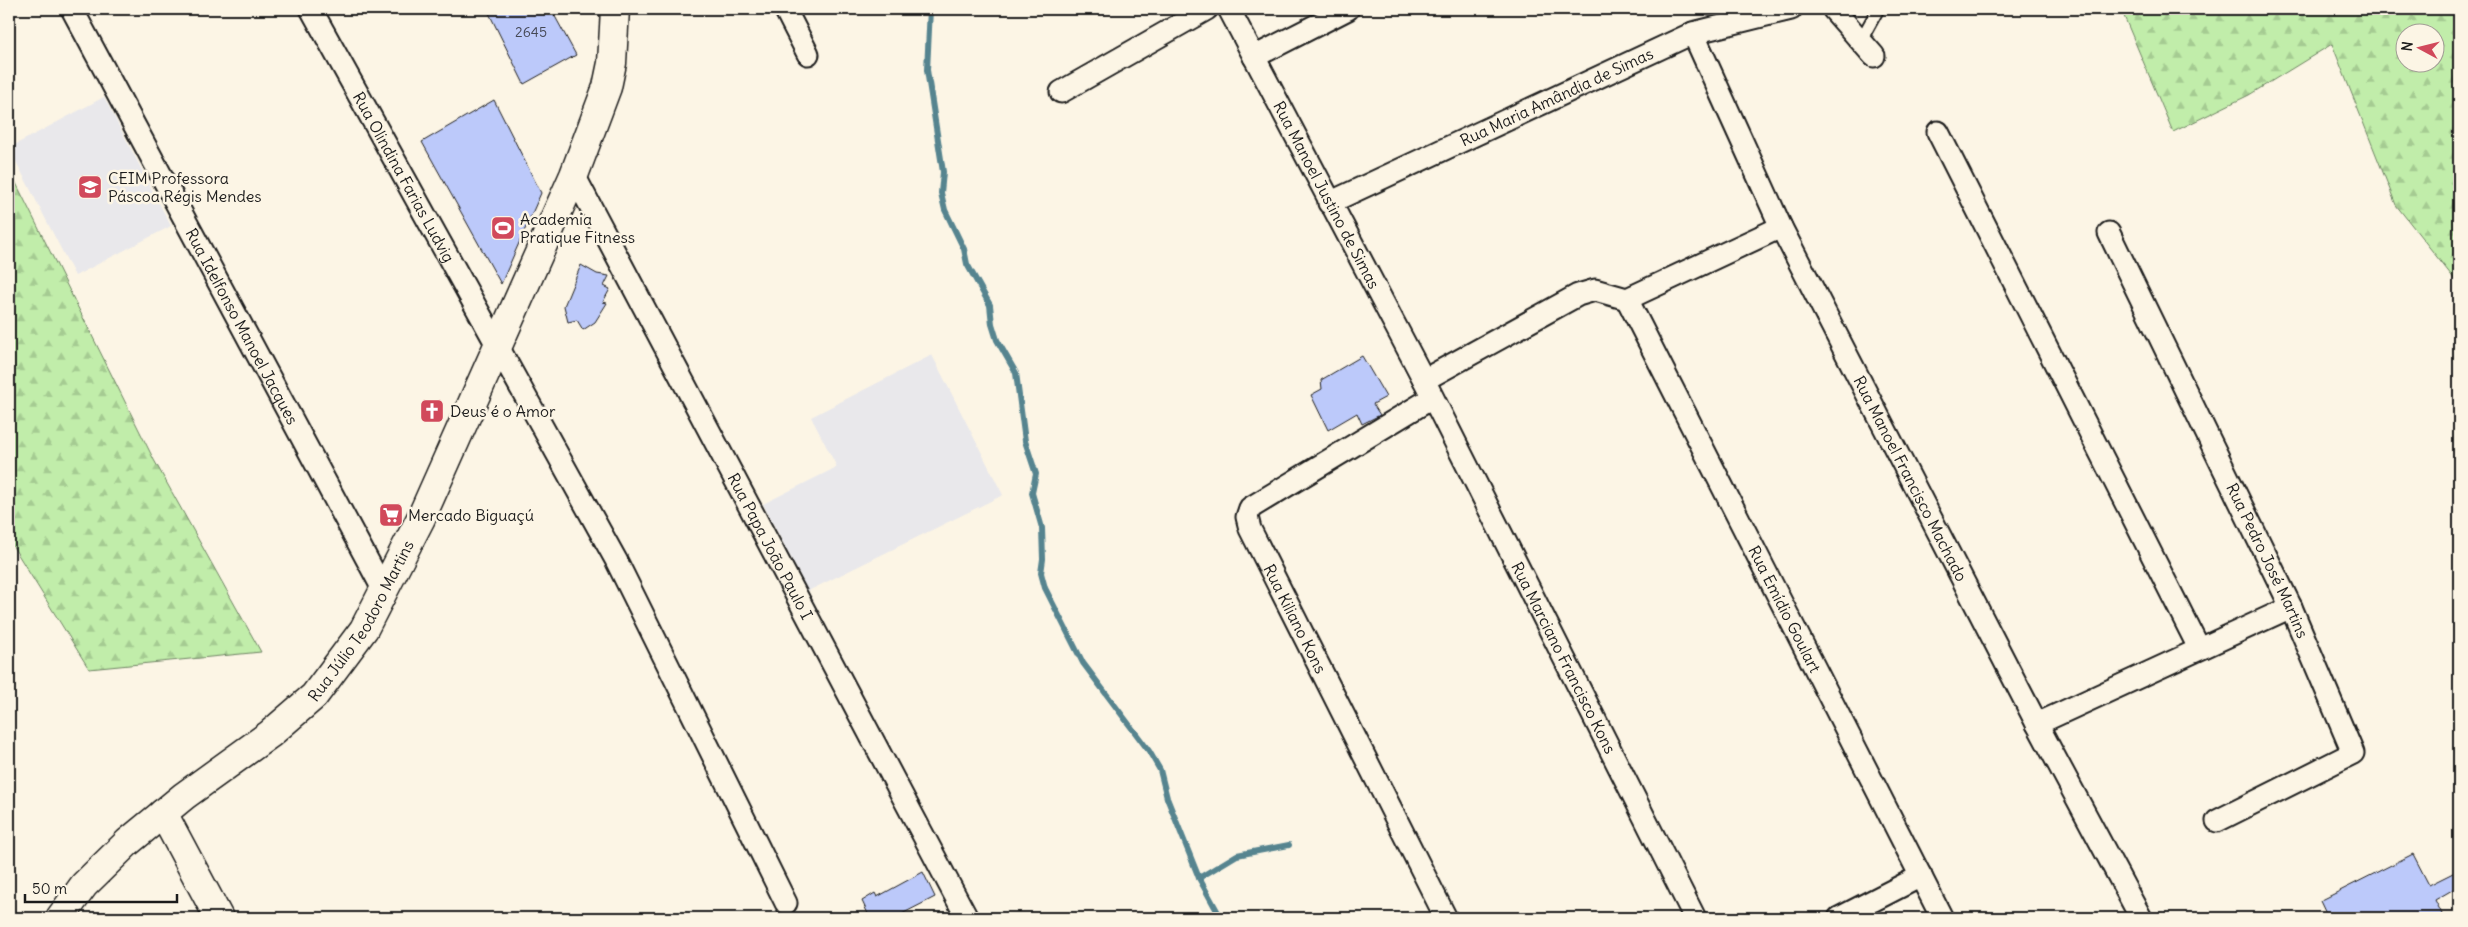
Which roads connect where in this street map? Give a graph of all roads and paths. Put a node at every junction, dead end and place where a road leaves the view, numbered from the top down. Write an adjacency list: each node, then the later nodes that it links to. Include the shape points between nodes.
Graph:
1 (72, 9): 24 (street, Rua Idelfonso Manoel Jacques)
2 (311, 9): 22 (street, Rua Olindina Farias Ludvig)
3 (615, 9): 17 (main road, Rua Júlio Teodoro Martins, via 612,63 607,87)
4 (785, 9): 13 (street)
5 (1206, 9): 15 (street)
6 (1229, 9): 14 (street, Rua Manoel Justino de Simas)
7 (1348, 9): 14 (street)
8 (1791, 9): 11 (street, Rua Maria Amândia de Simas)
9 (1833, 9): 12 (street)
10 (1878, 9): 12 (lane)
11 (1693, 33): 18 (street, Rua Maria Amândia de Simas); 19 (street, Rua Manoel Francisco Machado)
12 (1867, 48)
13 (808, 54)
14 (1254, 56): 18 (street, Rua Manoel Justino de Simas)
15 (1061, 92)
16 (1938, 132): 26 (street)
17 (574, 175): 22 (main road, Rua Júlio Teodoro Martins); 34 (street, Rua Papa João Paulo I)
18 (1329, 202): 23 (street, Rua Manoel Justino de Simas)
19 (1782, 227): 21 (street); 27 (street, Rua Manoel Francisco Machado)
20 (2109, 233): 25 (street, Rua Pedro José Martins)
21 (1627, 299): 23 (street, Rua Kiliano Kons, via 1595,290 1578,295); 30 (street, Rua Emídio Goulart)
22 (498, 347): 24 (main road, Rua Júlio Teodoro Martins, via 421,518); 31 (street, Rua Olindina Farias Ludvig, via 616,560)
23 (1428, 389): 35 (street, Rua Kiliano Kons, via 1250,508 1247,517 1250,529); 36 (street, Rua Marciano Francisco Kons)
24 (384, 591): 28 (main road, Rua Júlio Teodoro Martins, via 364,629 314,696 270,734)
25 (2291, 607): 26 (street); 29 (street, Rua Pedro José Martins, via 2353,753)
26 (2199, 648): 27 (street)
27 (2038, 724): 39 (street, Rua Manoel Francisco Machado)
28 (163, 813): 32 (main road, Rua Júlio Teodoro Martins, via 84,885); 33 (main road)
29 (2217, 821)
30 (1921, 876): 37 (street); 38 (street, Rua Emídio Goulart)
31 (786, 903)
32 (60, 918)
33 (219, 918)
34 (967, 918)
35 (1446, 918)
36 (1695, 918)
37 (1839, 918)
38 (1942, 918)
39 (2142, 918)

